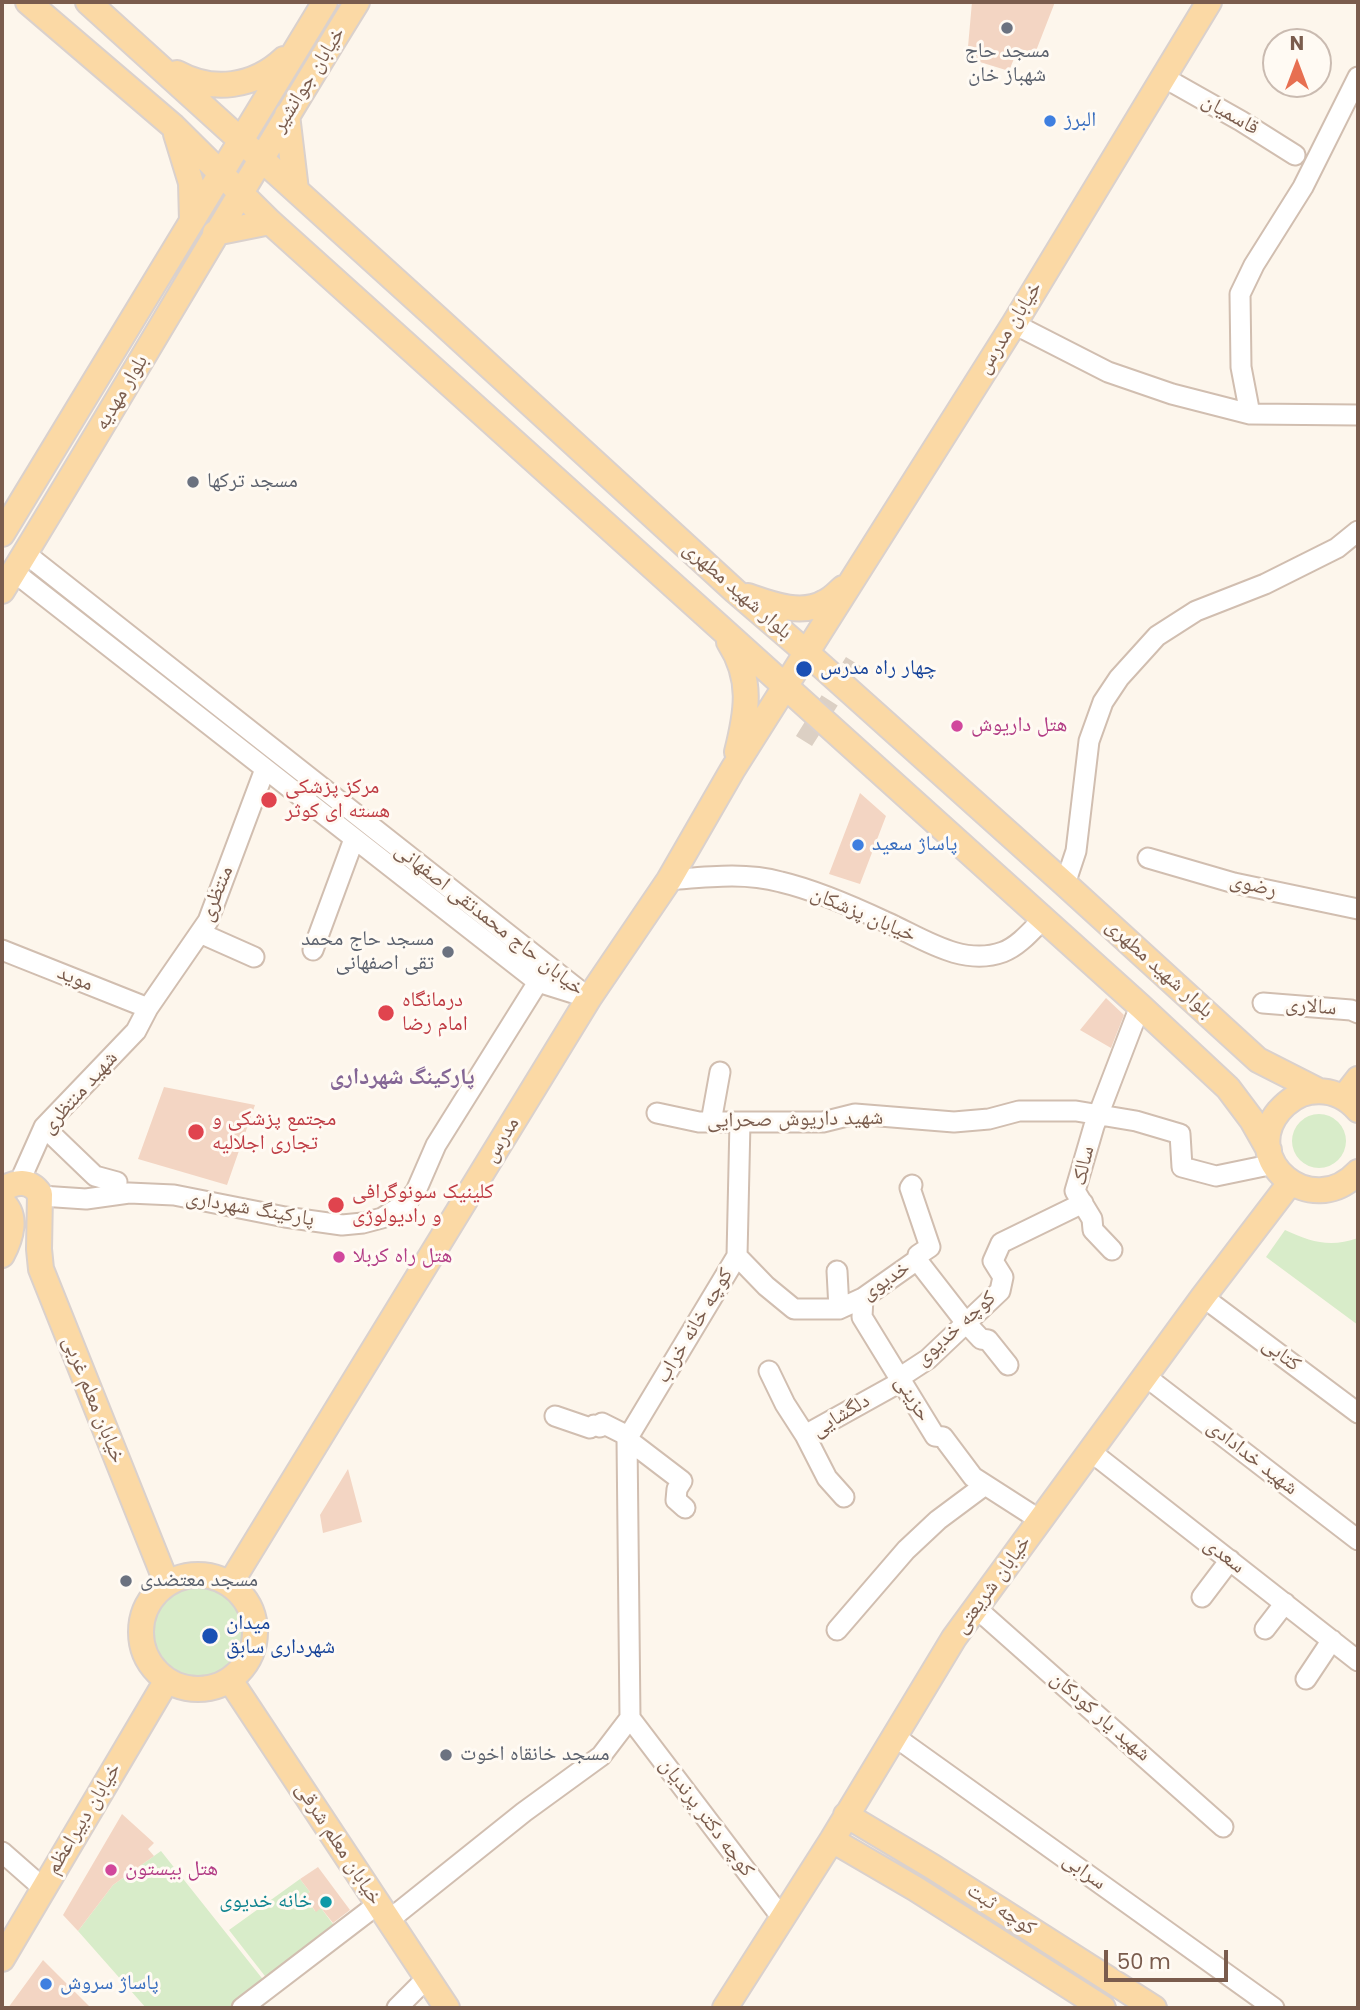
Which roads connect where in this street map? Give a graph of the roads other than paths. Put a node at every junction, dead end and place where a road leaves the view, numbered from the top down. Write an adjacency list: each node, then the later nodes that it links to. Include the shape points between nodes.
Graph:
1 (28, 2): 11 (main road, بلوار شهید مطهری)
2 (88, 2): 7 (main road)
3 (325, 2): 6 (main road, خیابان جوانشیر)
4 (357, 2): 10 (main road, خیابان جوانشیر)
5 (1209, 2): 8 (main road, خیابان مدرس)
6 (295, 49): 7 (main road, via 264,74 222,86 190,80); 12 (main road, خیابان جوانشیر)
7 (152, 58): 12 (main road, بلوار شهید مطهری)
8 (1163, 77): 13 (street, قاسمیان); 21 (main road, خیابان مدرس)
9 (1358, 77): 24 (street, via 1303,187 1240,294 1241,367)
10 (288, 115): 14 (main road, خیابان جوانشیر); 16 (main road)
11 (173, 126): 15 (main road, بلوار شهید مطهری); 18 (main road, via 189,171)
12 (241, 140): 14 (main road, بلوار شهید مطهری); 15 (main road, خیابان جوانشیر)
13 (1295, 155)
14 (262, 159): 16 (main road, بلوار شهید مطهری); 17 (main road, خیابان جوانشیر)
15 (221, 174): 17 (main road, بلوار شهید مطهری); 18 (main road, بلوار مهدیه)
16 (296, 190): 22 (main road, بلوار شهید مطهری)
17 (241, 193): 19 (main road, بلوار شهید مطهری); 20 (main road, بلوار مهدیه)
18 (192, 222): 29 (main road, بلوار مهدیه)
19 (270, 222): 20 (main road); 23 (main road, بلوار شهید مطهری)
20 (215, 233): 30 (main road, بلوار مهدیه)
21 (1014, 324): 24 (street, via 1108,372); 31 (main road, خیابان مدرس)
22 (461, 339): 23 (main road); 26 (main road, بلوار شهید مطهری)
23 (434, 370): 27 (main road, بلوار شهید مطهری)
24 (1250, 414): 25 (street)
25 (1358, 415)
26 (623, 488): 27 (main road); 32 (main road, بلوار شهید مطهری)
27 (599, 520): 33 (main road, بلوار شهید مطهری)
28 (1358, 531): 41 (street, via 1338,548 1196,611 1157,636 1119,678 1102,702 1089,741 1076,851)
29 (2, 534)
30 (23, 573): 36 (street, خیابان حاج محمدتقی اصفهانی); 49 (street, خیابان حاج محمدتقی اصفهانی)
31 (849, 583): 32 (main road, via 824,604 803,609); 34 (main road, خیابان مدرس)
32 (735, 591): 34 (main road, بلوار شهید مطهری)
33 (719, 627): 35 (main road, بلوار شهید مطهری); 37 (main road, via 733,650 748,700)
34 (806, 652): 35 (main road, خیابان مدرس); 41 (main road, بلوار شهید مطهری)
35 (785, 686): 37 (main road, مدرس); 43 (main road, بلوار شهید مطهری)
36 (265, 769): 38 (street, خیابان حاج محمدتقی اصفهانی); 44 (street, منتظری)
37 (733, 769): 40 (main road, مدرس)
38 (354, 839): 46 (street); 48 (street, خیابان حاج محمدتقی اصفهانی)
39 (1148, 858): 42 (street, رضوی, via 1234,883)
40 (669, 880): 43 (street, خیابان پزشکان, via 739,875 781,882 959,954 1003,952); 49 (main road, مدرس)
41 (1065, 884): 43 (main road); 55 (main road, بلوار شهید مطهری, via 1258,1060)
42 (1358, 909)
43 (1044, 918): 51 (main road, بلوار شهید مطهری)
44 (200, 933): 47 (street); 52 (street, منتظری)
45 (2, 950): 52 (street, موید)
46 (313, 950)
47 (254, 957)
48 (538, 982): 49 (street, خیابان حاج محمدتقی اصفهانی); 70 (street, پارکینگ شهرداری, via 436,1146 416,1191 382,1217 342,1225 174,1195 129,1193)
49 (589, 998): 96 (main road, مدرس)
50 (1263, 1003): 53 (street, سالاری)
51 (1140, 1006): 58 (street); 62 (main road, بلوار شهید مطهری, via 1228,1088)
52 (148, 1008): 61 (street, شهید منتظری, via 136,1031)
53 (1358, 1013)
54 (720, 1072): 59 (street)
55 (1318, 1090): 56 (main road, بلوار شهید مطهری); 62 (main road, via 1286,1102 1275,1116 1269,1132)
56 (1353, 1095)
57 (657, 1113): 59 (street, شهید داریوش صحرایی)
58 (1100, 1113): 60 (street, شهید داریوش صحرایی, via 1019,1111 954,1122 855,1114 823,1122); 62 (street, شهید داریوش صحرایی, via 1180,1135 1182,1167 1216,1176); 69 (street, سالک, via 1075,1191)
59 (711, 1122): 60 (street, شهید داریوش صحرایی)
60 (740, 1122): 73 (street, کوچه خانه خراب)
61 (44, 1127): 64 (street, via 95,1176); 67 (street, شهید منتظری)
62 (1271, 1157): 65 (main road, بلوار شهید مطهری)
63 (1358, 1172): 65 (main road, via 1336,1188 1320,1191)
64 (117, 1182)
65 (1290, 1183): 76 (main road, خیابان شریعتی)
66 (912, 1185): 74 (street, via 930,1247)
67 (6, 1188): 70 (main road, via 27,1183 36,1188)
68 (2, 1202): 72 (main road, via 12,1220)
69 (1083, 1203): 71 (street, سالک, via 1093,1219 1093,1230); 79 (street, کوچه خدیوی, via 1001,1243 993,1262 1003,1278 1000,1292)
70 (40, 1204): 95 (main road, خیابان معلم غربی, via 41,1269)
71 (1112, 1250)
72 (2, 1255)
73 (737, 1256): 78 (street, خدیوی, via 794,1309); 87 (street, کوچه خانه خراب)
74 (917, 1260): 77 (street, خدیوی); 79 (street, خدیوی)
75 (837, 1271): 78 (street)
76 (1203, 1297): 82 (main road, خیابان شریعتی); 84 (street, کتابی)
77 (863, 1298): 78 (street, خدیوی); 83 (street, حزینی, via 862,1317)
78 (839, 1308)
79 (966, 1323): 80 (street, خدیوی, via 988,1340); 83 (street, کوچه خدیوی, via 928,1359)
80 (1008, 1365)
81 (769, 1371): 86 (street)
82 (1145, 1376): 88 (main road, خیابان شریعتی); 93 (street, شهید خدادادی)
83 (899, 1378): 86 (street, دلگشایی, via 895,1385); 89 (street, حزینی, via 935,1436 943,1437 973,1477)
84 (1358, 1413)
85 (555, 1416): 87 (street, via 590,1428 602,1423)
86 (805, 1435): 90 (street, دلگشایی, via 827,1478)
87 (627, 1439): 91 (street, via 682,1481 676,1500); 107 (street)
88 (1090, 1451): 92 (main road, خیابان شریعتی); 94 (street, سعدی)
89 (985, 1485): 92 (street, حزینی); 101 (street, via 906,1550)
90 (844, 1497)
91 (685, 1508)
92 (1040, 1520): 99 (main road, خیابان شریعتی)
93 (1358, 1540)
94 (1230, 1560): 97 (street); 98 (street, سعدی)
95 (167, 1584): 96 (main road, via 198,1574); 105 (main road, via 150,1602 141,1625 147,1657)
96 (230, 1584): 106 (main road, via 253,1613 256,1632 244,1667)
97 (1202, 1597)
98 (1284, 1603): 100 (street); 102 (street, سعدی)
99 (976, 1608): 108 (main road, خیابان شریعتی); 110 (street, شهید یار کودکان)
100 (1265, 1629)
101 (836, 1630)
102 (1332, 1640): 103 (street, سعدی); 104 (street)
103 (1358, 1661)
104 (1306, 1679)
105 (167, 1680): 106 (main road, via 198,1689); 114 (main road, خیابان دبیراعظم)
106 (230, 1680): 116 (main road, خیابان معلم شرقی)
107 (630, 1718): 116 (street, via 601,1756); 117 (street, کوچه دکتر پرندیان)
108 (894, 1736): 109 (main road, خیابان شریعتی); 126 (street, سرابی)
109 (846, 1815): 111 (main road, خیابان شریعتی); 113 (main road, کوچه ثبت)
110 (1223, 1827)
111 (831, 1840): 115 (main road, کوچه ثبت); 117 (main road, خیابان شریعتی)
112 (2, 1852): 114 (street)
113 (933, 1867): 115 (main road, via 919,1871); 125 (main road, کوچه ثبت)
114 (43, 1888): 118 (main road, خیابان دبیراعظم)
115 (916, 1889): 124 (main road, کوچه ثبت)
116 (383, 1912): 119 (main road, خیابان معلم شرقی); 120 (street)
117 (782, 1918): 123 (main road, خیابان شریعتی)
118 (2, 1959)
119 (427, 1978): 121 (street); 122 (main road, خیابان معلم شرقی)
120 (242, 2008)
121 (397, 2008)
122 (447, 2008)
123 (725, 2008)
124 (1103, 2008)
125 (1154, 2008)
126 (1274, 2008)

